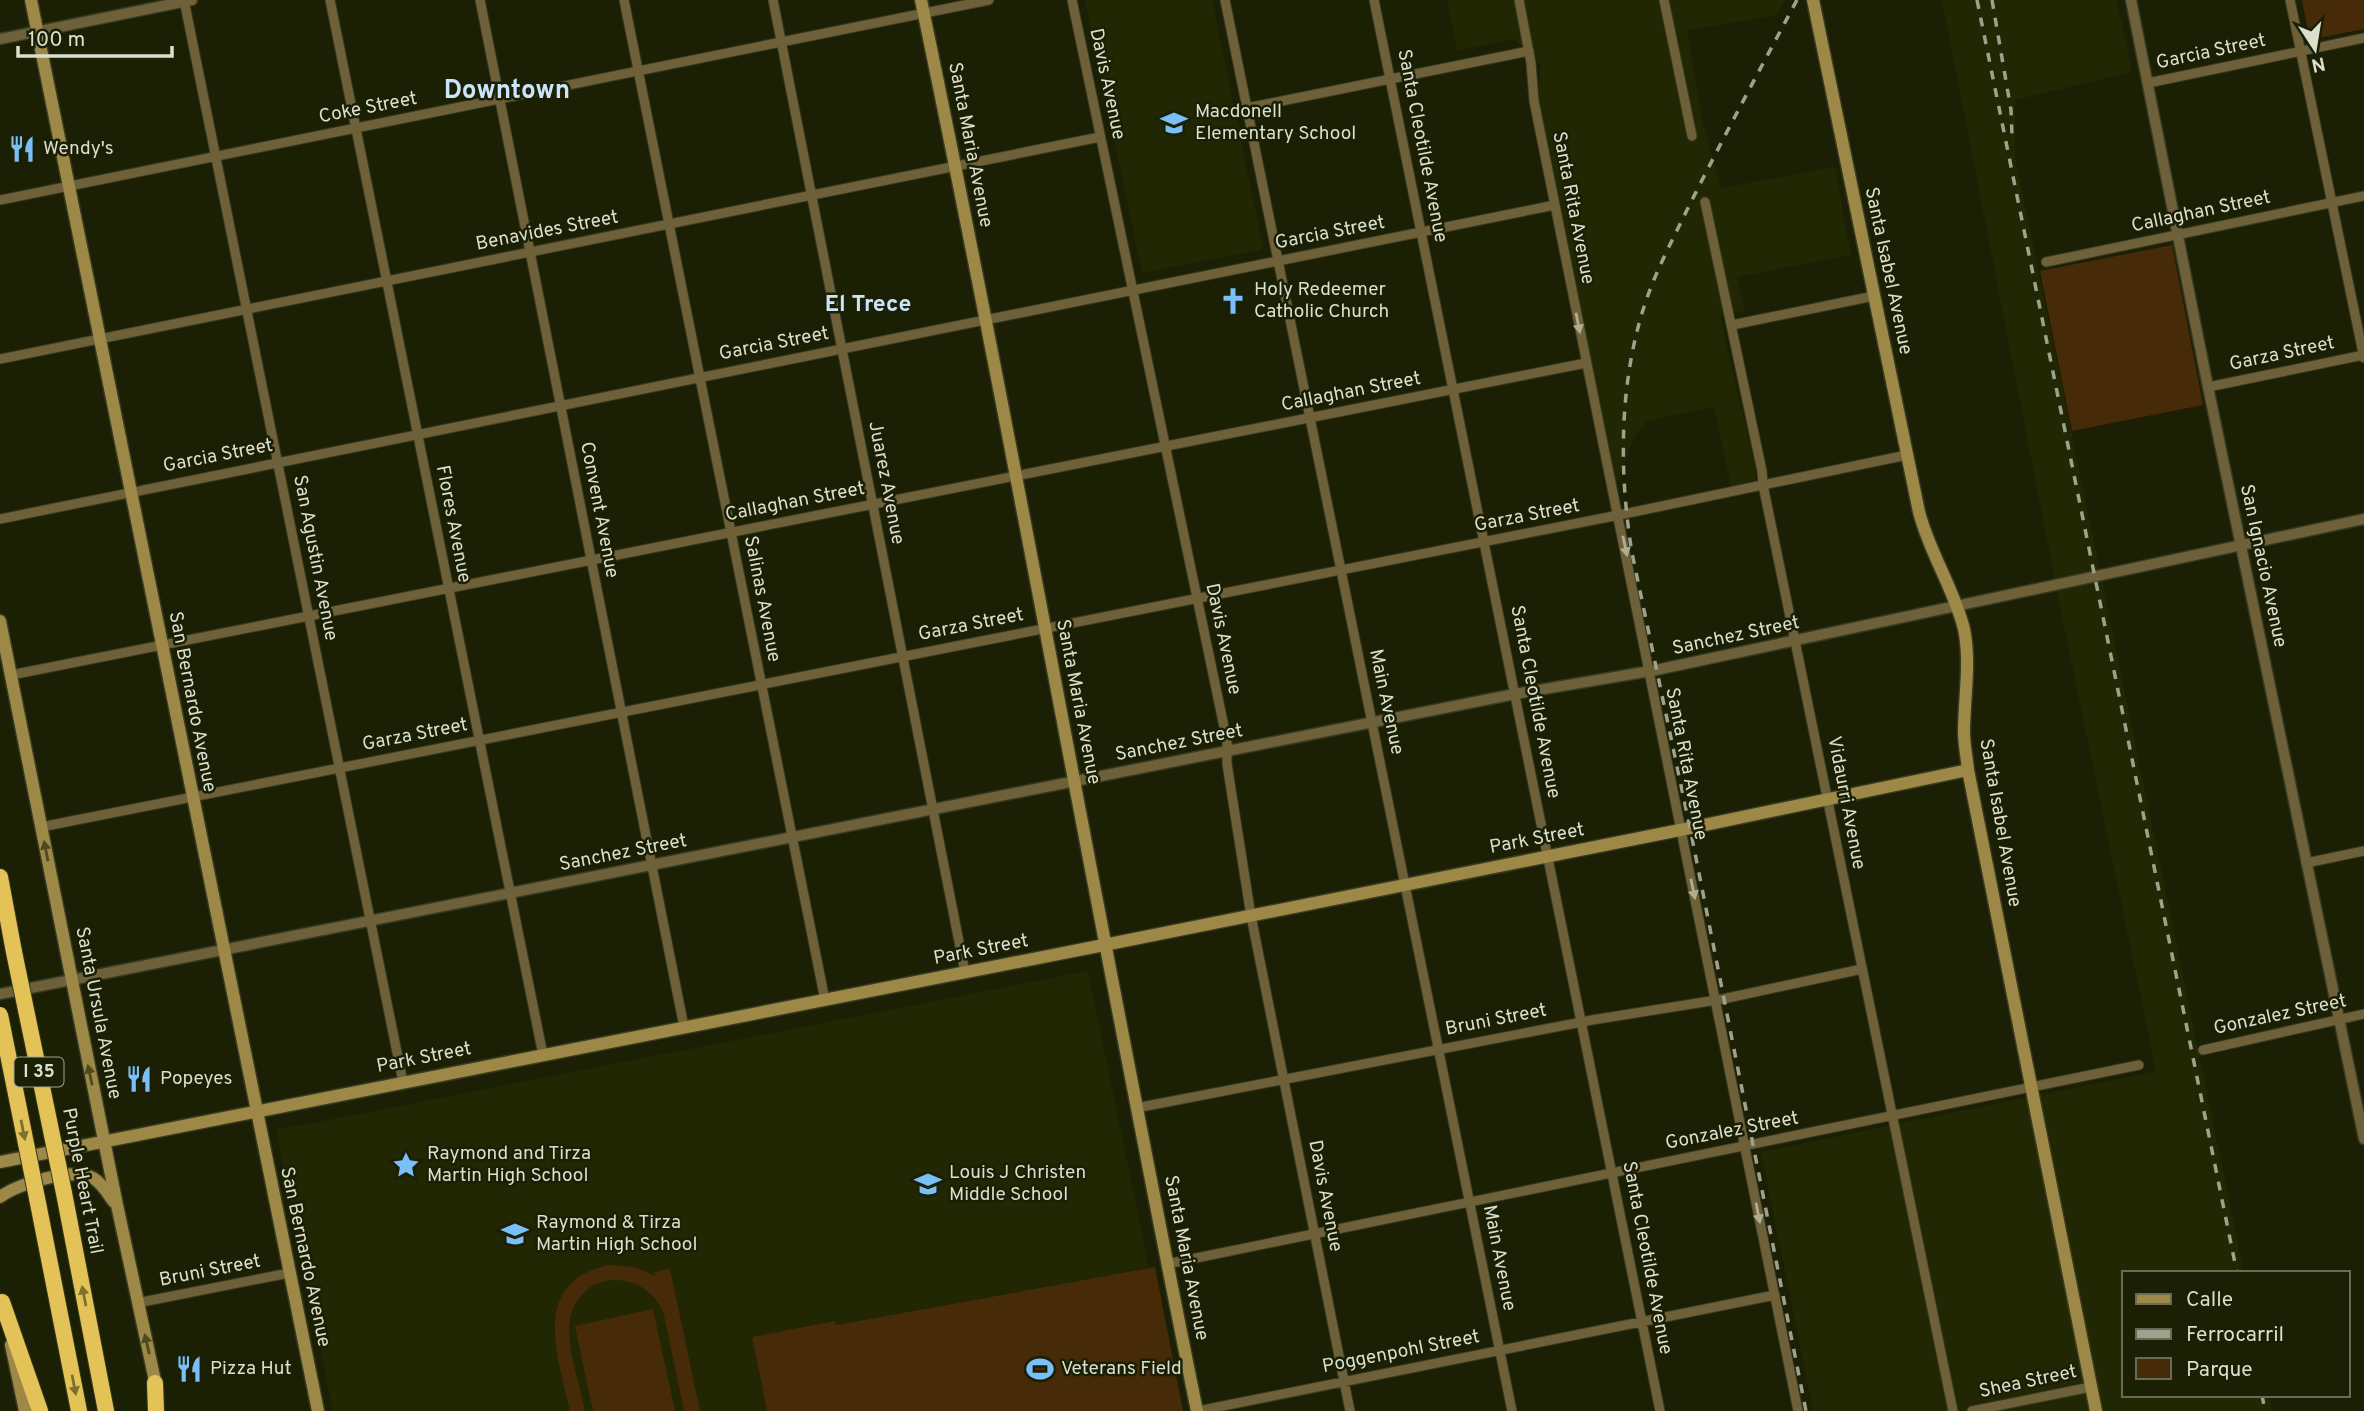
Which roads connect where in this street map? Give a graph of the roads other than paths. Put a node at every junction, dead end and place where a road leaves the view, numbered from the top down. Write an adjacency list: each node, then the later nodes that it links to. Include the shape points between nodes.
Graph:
1 (31, 0): 17 (main road, San Bernardo Avenue)
2 (330, 0): 28 (street, Flores Avenue)
3 (480, 0): 26 (street, Convent Avenue)
4 (624, 0): 23 (street, Salinas Avenue)
5 (773, 0): 20 (street, Juarez Avenue)
6 (989, 0): 16 (street, Coke Street)
7 (1072, 0): 30 (street, Davis Avenue)
8 (1225, 0): 27 (street, Main Avenue)
9 (1374, 0): 24 (street, Santa Cleotilde Avenue)
10 (1518, 0): 21 (street, Santa Rita Avenue)
11 (1664, 0): 29 (street)
12 (1813, 0): 48 (main road, Santa Isabel Avenue)
13 (2131, 0): 25 (street, San Ignacio Avenue)
14 (2290, 0): 22 (street)
15 (187, 1): 17 (street); 31 (street, San Agustin Avenue)
16 (923, 7): 20 (street, Coke Street); 32 (main road, Santa Maria Avenue)
17 (38, 31): 19 (street); 33 (main road, San Bernardo Avenue)
18 (2364, 38): 22 (street, Garcia Street)
19 (0, 39)
20 (781, 42): 23 (street, Coke Street); 34 (street, Juarez Avenue)
21 (1529, 51): 24 (street); 39 (street, Santa Rita Avenue)
22 (2301, 51): 25 (street, Garcia Street); 38 (street)
23 (638, 71): 26 (street, Coke Street); 40 (street, Salinas Avenue)
24 (1390, 79): 27 (street); 41 (street, Santa Cleotilde Avenue)
25 (2148, 83): 42 (street, San Ignacio Avenue)
26 (499, 99): 28 (street, Coke Street); 43 (street, Convent Avenue)
27 (1247, 108): 44 (street, Main Avenue)
28 (356, 128): 31 (street, Coke Street); 46 (street, Flores Avenue)
29 (1692, 136)
30 (1100, 137): 32 (street, Benavides Street); 47 (street, Davis Avenue)
31 (216, 156): 33 (street, Coke Street); 49 (street, San Agustin Avenue)
32 (955, 166): 34 (street, Benavides Street); 50 (main road, Santa Maria Avenue)
33 (69, 186): 36 (street, Coke Street); 52 (main road, San Bernardo Avenue)
34 (812, 195): 40 (street, Benavides Street); 53 (street, Juarez Avenue)
35 (2364, 196): 38 (street, Callaghan Street)
36 (0, 200)
37 (1705, 202): 51 (street, Vidaurri Avenue)
38 (2332, 203): 42 (street, Callaghan Street); 54 (street)
39 (1555, 205): 41 (street, Garcia Street); 56 (street, Santa Rita Avenue, one-way to 56)
40 (669, 224): 43 (street, Benavides Street); 57 (street, Salinas Avenue)
41 (1421, 232): 44 (street, Garcia Street); 59 (street, Santa Cleotilde Avenue)
42 (2178, 234): 45 (street, Callaghan Street); 58 (street, San Ignacio Avenue)
43 (529, 252): 46 (street, Benavides Street); 60 (street, Convent Avenue)
44 (1278, 261): 47 (street, Garcia Street); 61 (street, Main Avenue)
45 (2046, 262)
46 (387, 281): 49 (street, Benavides Street); 62 (street, Flores Avenue)
47 (1132, 290): 50 (street, Garcia Street); 63 (street, Davis Avenue)
48 (1874, 296): 51 (street); 64 (main road, Santa Isabel Avenue)
49 (247, 309): 52 (street, Benavides Street); 65 (street, San Agustin Avenue)
50 (986, 319): 53 (street, Garcia Street); 66 (main road, Santa Maria Avenue)
51 (1732, 325): 67 (street, Vidaurri Avenue)
52 (100, 339): 55 (street, Benavides Street); 68 (main road, San Bernardo Avenue)
53 (842, 348): 57 (street, Garcia Street); 69 (street, Juarez Avenue)
54 (2364, 356): 58 (street, Garza Street)
55 (0, 359)
56 (1586, 363): 59 (street, Callaghan Street); 70 (street, Santa Rita Avenue)
57 (700, 377): 60 (street, Garcia Street); 73 (street, Salinas Avenue)
58 (2208, 387): 75 (street, San Ignacio Avenue)
59 (1453, 389): 61 (street, Callaghan Street); 74 (street, Santa Cleotilde Avenue)
60 (560, 405): 62 (street, Garcia Street); 76 (street, Convent Avenue)
61 (1310, 418): 63 (street, Callaghan Street); 77 (street, Main Avenue)
62 (417, 434): 65 (street, Garcia Street); 78 (street, Flores Avenue)
63 (1165, 446): 66 (street, Callaghan Street); 79 (street, Davis Avenue)
64 (1907, 455): 67 (street, Garza Street); 80 (main road, Santa Isabel Avenue, via 1926,538)
65 (278, 462): 68 (street, Garcia Street); 81 (street, San Agustin Avenue)
66 (1017, 476): 69 (street, Callaghan Street); 83 (main road, Santa Maria Avenue)
67 (1763, 485): 70 (street, Garza Street); 84 (street, Vidaurri Avenue)
68 (130, 492): 71 (street, Garcia Street); 85 (main road, San Bernardo Avenue)
69 (873, 505): 73 (street, Callaghan Street); 86 (street, Juarez Avenue)
70 (1619, 515): 74 (street, Garza Street); 87 (street, Santa Rita Avenue, one-way to 87)
71 (0, 519)
72 (2364, 519): 75 (street, Sanchez Street)
73 (731, 532): 76 (street, Callaghan Street); 89 (street, Salinas Avenue)
74 (1484, 542): 77 (street, Garza Street); 90 (street, Santa Cleotilde Avenue)
75 (2241, 545): 80 (street, Sanchez Street); 106 (street, San Ignacio Avenue)
76 (591, 560): 78 (street, Callaghan Street); 91 (street, Convent Avenue)
77 (1341, 570): 79 (street, Garza Street); 92 (street, Main Avenue)
78 (449, 588): 81 (street, Callaghan Street); 93 (street, Flores Avenue)
79 (1197, 598): 83 (street, Garza Street); 94 (street, Davis Avenue)
80 (1957, 607): 84 (street, Sanchez Street); 96 (main road, Santa Isabel Avenue, via 1968,675 1964,734)
81 (308, 615): 85 (street, Callaghan Street); 95 (street, San Agustin Avenue)
82 (0, 621): 88 (main road, Santa Ursula Avenue)
83 (1044, 628): 86 (street, Garza Street); 97 (main road, Santa Maria Avenue)
84 (1796, 641): 87 (street, Sanchez Street); 99 (street, Vidaurri Avenue)
85 (161, 644): 88 (street, Callaghan Street); 98 (main road, San Bernardo Avenue)
86 (903, 656): 89 (street, Garza Street); 100 (street, Juarez Avenue)
87 (1650, 671): 90 (street, Sanchez Street); 102 (street, Santa Rita Avenue)
88 (11, 675): 101 (main road, Santa Ursula Avenue)
89 (762, 684): 91 (street, Garza Street); 103 (street, Salinas Avenue)
90 (1515, 694): 92 (street, Sanchez Street); 105 (street, Santa Cleotilde Avenue)
91 (621, 712): 93 (street, Garza Street); 107 (street, Convent Avenue)
92 (1372, 723): 94 (street, Sanchez Street); 109 (street, Main Avenue)
93 (479, 740): 95 (street, Garza Street); 110 (street, Flores Avenue)
94 (1226, 752): 97 (street, Sanchez Street); 111 (street, Davis Avenue)
95 (339, 768): 98 (street, Garza Street); 112 (street, San Agustin Avenue)
96 (1968, 770): 99 (main road, Park Street); 132 (main road, Santa Isabel Avenue)
97 (1073, 782): 100 (street, Sanchez Street); 113 (main road, Santa Maria Avenue)
98 (192, 797): 101 (street, Garza Street); 114 (main road, San Bernardo Avenue)
99 (1827, 799): 102 (main road, Park Street); 115 (street, Vidaurri Avenue)
100 (933, 810): 103 (street, Sanchez Street); 116 (street, Juarez Avenue)
101 (41, 828): 117 (main road, Santa Ursula Avenue, one-way to 101)
102 (1681, 830): 105 (main road, Park Street); 120 (street, Santa Rita Avenue, one-way to 120)
103 (792, 837): 107 (street, Sanchez Street); 119 (street, Salinas Avenue)
104 (2364, 851): 106 (street)
105 (1548, 856): 109 (main road, Park Street); 124 (street, Santa Cleotilde Avenue)
106 (2306, 863): 123 (street, San Ignacio Avenue)
107 (652, 865): 110 (street, Sanchez Street); 125 (street, Convent Avenue)
108 (0, 877): 158 (highway, Purple Heart Trail / I 35, one-way to 108, bridge)
109 (1406, 885): 111 (main road, Park Street); 126 (street, Main Avenue)
110 (510, 893): 112 (street, Sanchez Street); 128 (street, Flores Avenue)
111 (1251, 916): 113 (main road, Park Street); 130 (street, Davis Avenue)
112 (370, 921): 114 (street, Sanchez Street); 131 (street, San Agustin Avenue)
113 (1104, 945): 116 (main road, Park Street); 133 (main road, Santa Maria Avenue)
114 (223, 950): 117 (street, Sanchez Street); 134 (main road, San Bernardo Avenue)
115 (1862, 969): 120 (street, Bruni Street); 135 (street, Vidaurri Avenue)
116 (965, 972): 119 (main road, Park Street)
117 (71, 980): 118 (street, Sanchez Street); 137 (main road, Santa Ursula Avenue, one-way to 117)
118 (0, 994)
119 (825, 1000): 125 (main road, Park Street)
120 (1716, 1000): 124 (street, Bruni Street); 138 (street, Santa Rita Avenue)
121 (2364, 1014): 123 (street, Gonzalez Street)
122 (0, 1015): 157 (highway, I 35, one-way to 157, bridge)
123 (2339, 1020): 127 (street, Gonzalez Street); 136 (street, San Ignacio Avenue)
124 (1581, 1022): 126 (street, Bruni Street); 140 (street, Santa Cleotilde Avenue)
125 (684, 1027): 128 (main road, Park Street)
126 (1439, 1049): 130 (street, Bruni Street); 142 (street, Main Avenue)
127 (2203, 1050)
128 (543, 1055): 131 (main road, Park Street)
129 (2139, 1065): 132 (street, Gonzalez Street)
130 (1284, 1079): 133 (street, Bruni Street); 144 (street, Davis Avenue)
131 (402, 1082): 134 (main road, Park Street)
132 (2031, 1088): 135 (street, Gonzalez Street); 154 (main road, Santa Isabel Avenue)
133 (1136, 1108): 145 (main road, Santa Maria Avenue)
134 (255, 1111): 137 (main road, Park Street); 146 (main road, San Bernardo Avenue)
135 (1892, 1117): 138 (street, Gonzalez Street); 167 (street, Vidaurri Avenue)
136 (2364, 1139)
137 (104, 1141): 139 (main road, Park Street); 143 (main road, Santa Ursula Avenue)
138 (1745, 1146): 140 (street, Gonzalez Street); 147 (street, Santa Rita Avenue, one-way to 147)
139 (0, 1163)
140 (1612, 1173): 142 (street, Gonzalez Street); 150 (street, Santa Cleotilde Avenue)
141 (0, 1197): 143 (main road, via 21,1185 81,1174 97,1180)
142 (1470, 1202): 144 (street, Gonzalez Street); 151 (street, Main Avenue)
143 (117, 1205): 149 (main road, Santa Ursula Avenue)
144 (1315, 1234): 145 (street, Gonzalez Street); 152 (street, Davis Avenue)
145 (1167, 1264): 162 (main road, Santa Maria Avenue)
146 (289, 1273): 149 (street, Bruni Street); 161 (main road, San Bernardo Avenue)
147 (1775, 1295): 150 (street, Poggenpohl Street); 166 (street, Santa Rita Avenue)
148 (1, 1298): 155 (main road); 156 (highway)
149 (137, 1303): 153 (main road, Santa Ursula Avenue, one-way to 149)
150 (1642, 1321): 151 (street, Poggenpohl Street); 165 (street, Santa Cleotilde Avenue)
151 (1499, 1350): 152 (street, Poggenpohl Street); 164 (street, Main Avenue)
152 (1345, 1381): 162 (street, Poggenpohl Street); 163 (street, Davis Avenue)
153 (155, 1383): 159 (highway); 160 (main road, Santa Ursula Avenue)
154 (2091, 1387): 168 (street, Shea Street); 169 (main road, Santa Isabel Avenue)
155 (24, 1411)
156 (40, 1411)
157 (79, 1411)
158 (106, 1411)
159 (156, 1411)
160 (162, 1411)
161 (317, 1411)
162 (1198, 1411)
163 (1350, 1411)
164 (1512, 1411)
165 (1660, 1411)
166 (1798, 1411)
167 (1953, 1411)
168 (1972, 1411)
169 (2096, 1411)

